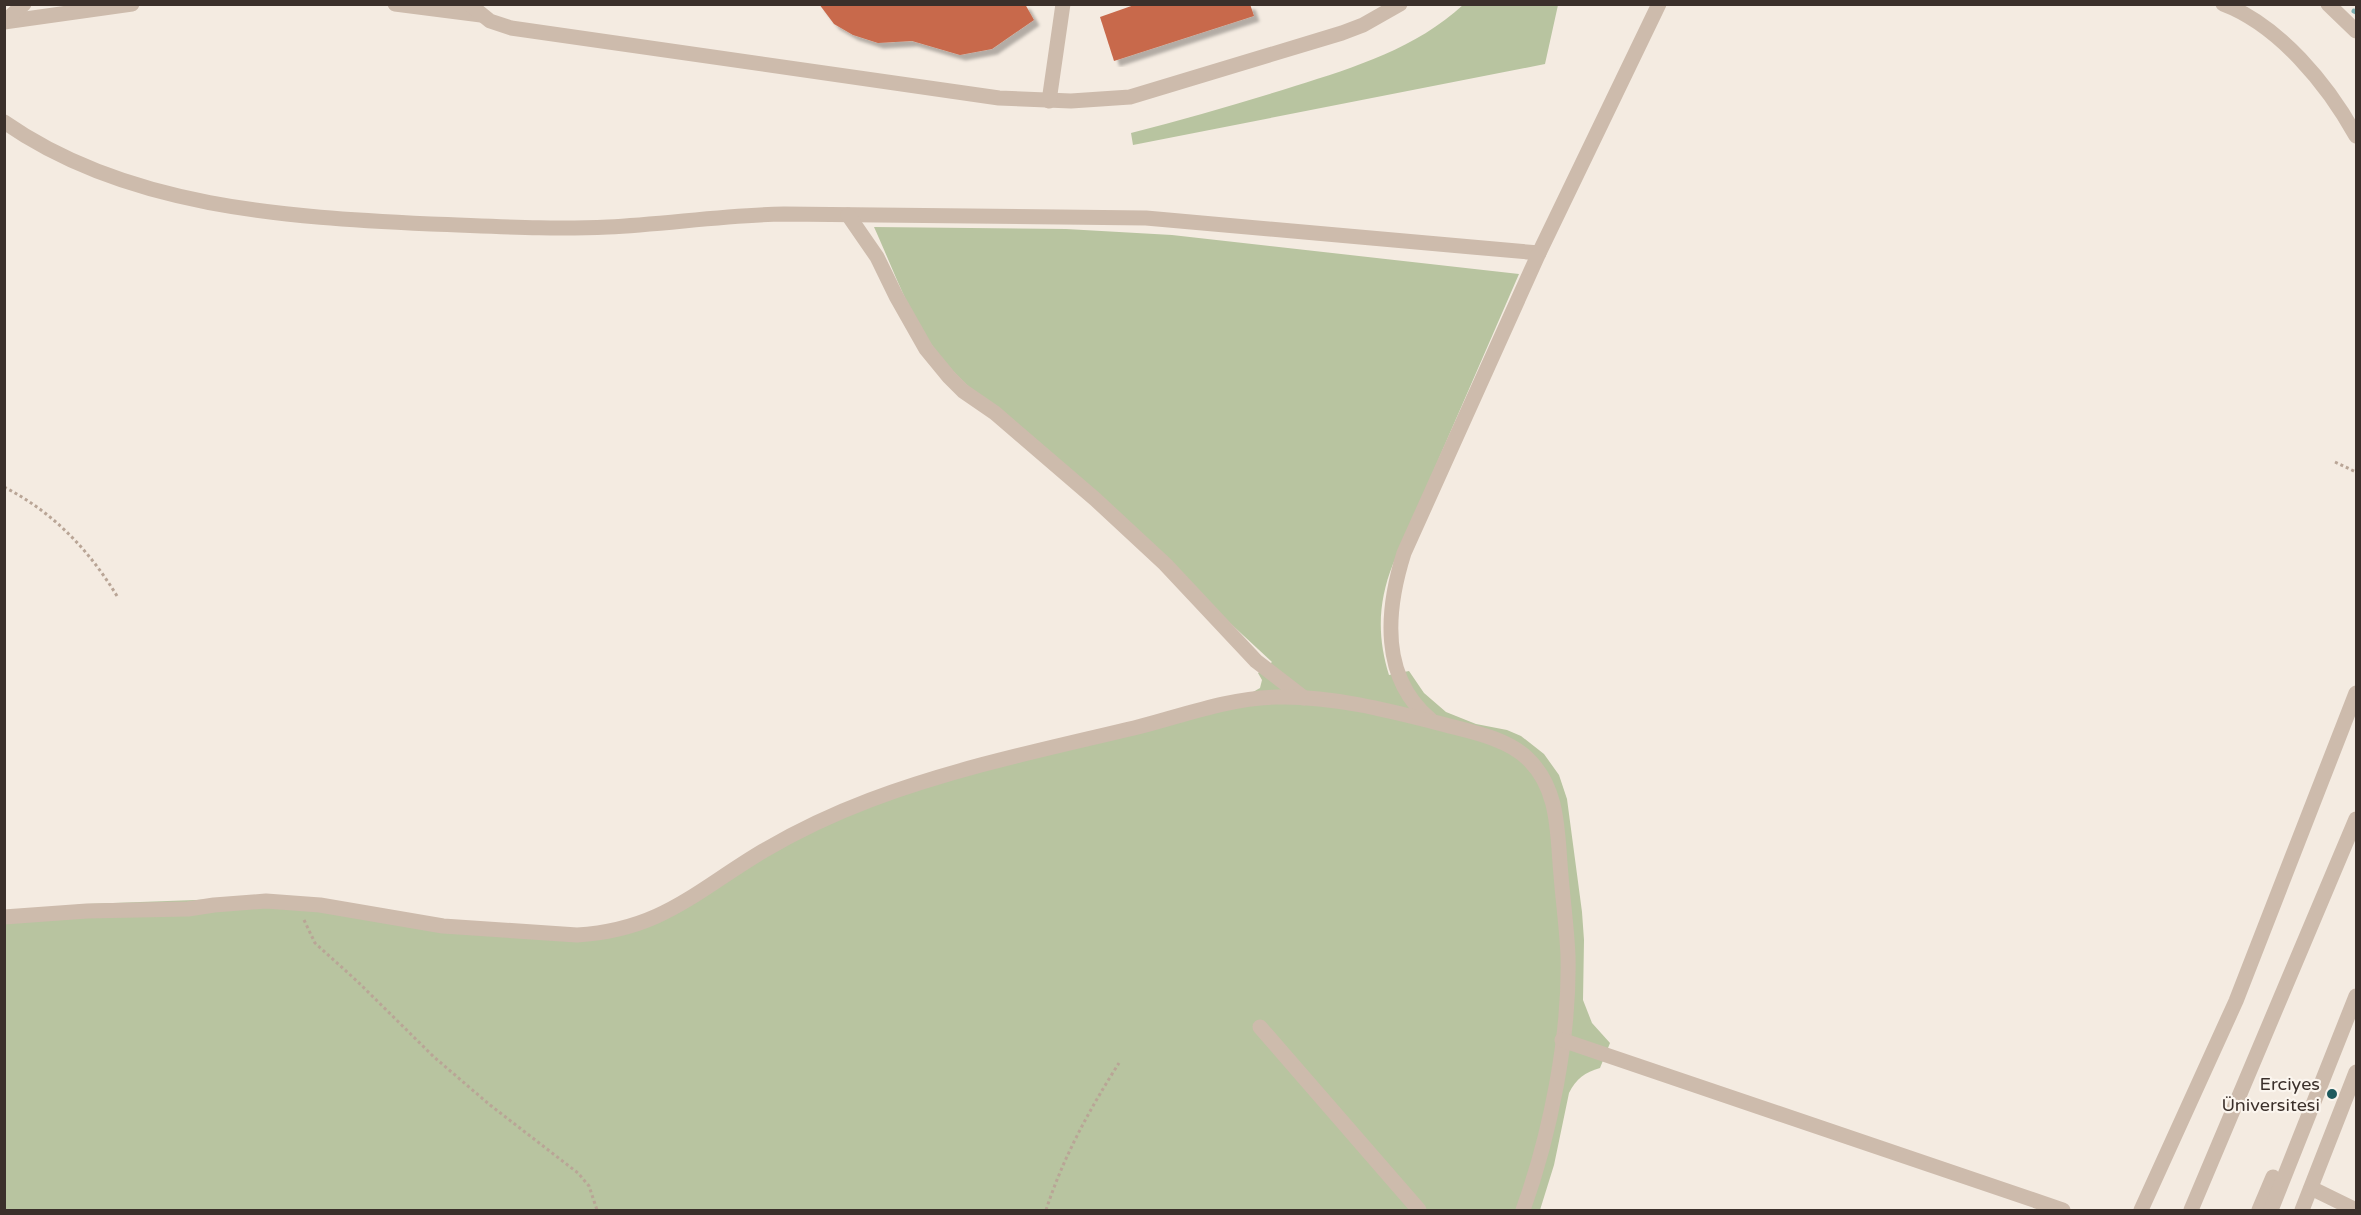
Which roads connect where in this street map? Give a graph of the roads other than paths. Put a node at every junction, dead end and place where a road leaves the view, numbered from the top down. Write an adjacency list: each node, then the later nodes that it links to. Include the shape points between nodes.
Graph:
1 (24, 4): 11 (street)
2 (132, 4): 11 (street)
3 (395, 4): 10 (street)
4 (469, 4): 10 (street)
5 (1063, 4): 13 (street)
6 (1400, 4): 13 (street, via 1342,33 1130,97)
7 (1659, 4): 17 (street)
8 (2223, 4): 15 (street, via 2260,24 2302,62)
9 (2328, 4): 12 (street)
10 (481, 15): 13 (street, via 511,28 999,98)
11 (4, 22)
12 (2356, 31)
13 (1049, 101)
14 (4, 122): 16 (street, via 60,156 123,181 188,198 266,210 402,222 554,228 744,215)
15 (2356, 136)
16 (848, 215): 17 (street, via 1146,218); 19 (street, via 877,257 921,342 949,377 1088,492 1165,564 1256,661)
17 (1539, 253): 20 (street, via 1396,577 1391,616 1396,666 1413,702)
18 (2356, 693): 32 (street, via 2236,1001)
19 (1304, 698): 20 (street); 22 (street, via 1257,698 1210,705 906,787 792,835 677,908 616,931 577,935 478,930 299,903 240,902 188,909)
20 (1434, 722): 25 (street, via 1514,747 1533,764 1552,797 1568,958)
21 (2356, 819): 33 (street)
22 (4, 917)
23 (2356, 996): 27 (street)
24 (1260, 1027): 29 (street)
25 (1562, 1040): 30 (street, via 1549,1121); 31 (street)
26 (2356, 1072): 28 (street)
27 (2322, 1084): 34 (street, via 2312,1089); 35 (street)
28 (2311, 1188): 36 (street); 37 (street)
29 (1419, 1210)
30 (1523, 1210)
31 (2063, 1210)
32 (2141, 1210)
33 (2191, 1210)
34 (2259, 1210)
35 (2271, 1210)
36 (2302, 1210)
37 (2356, 1210)

